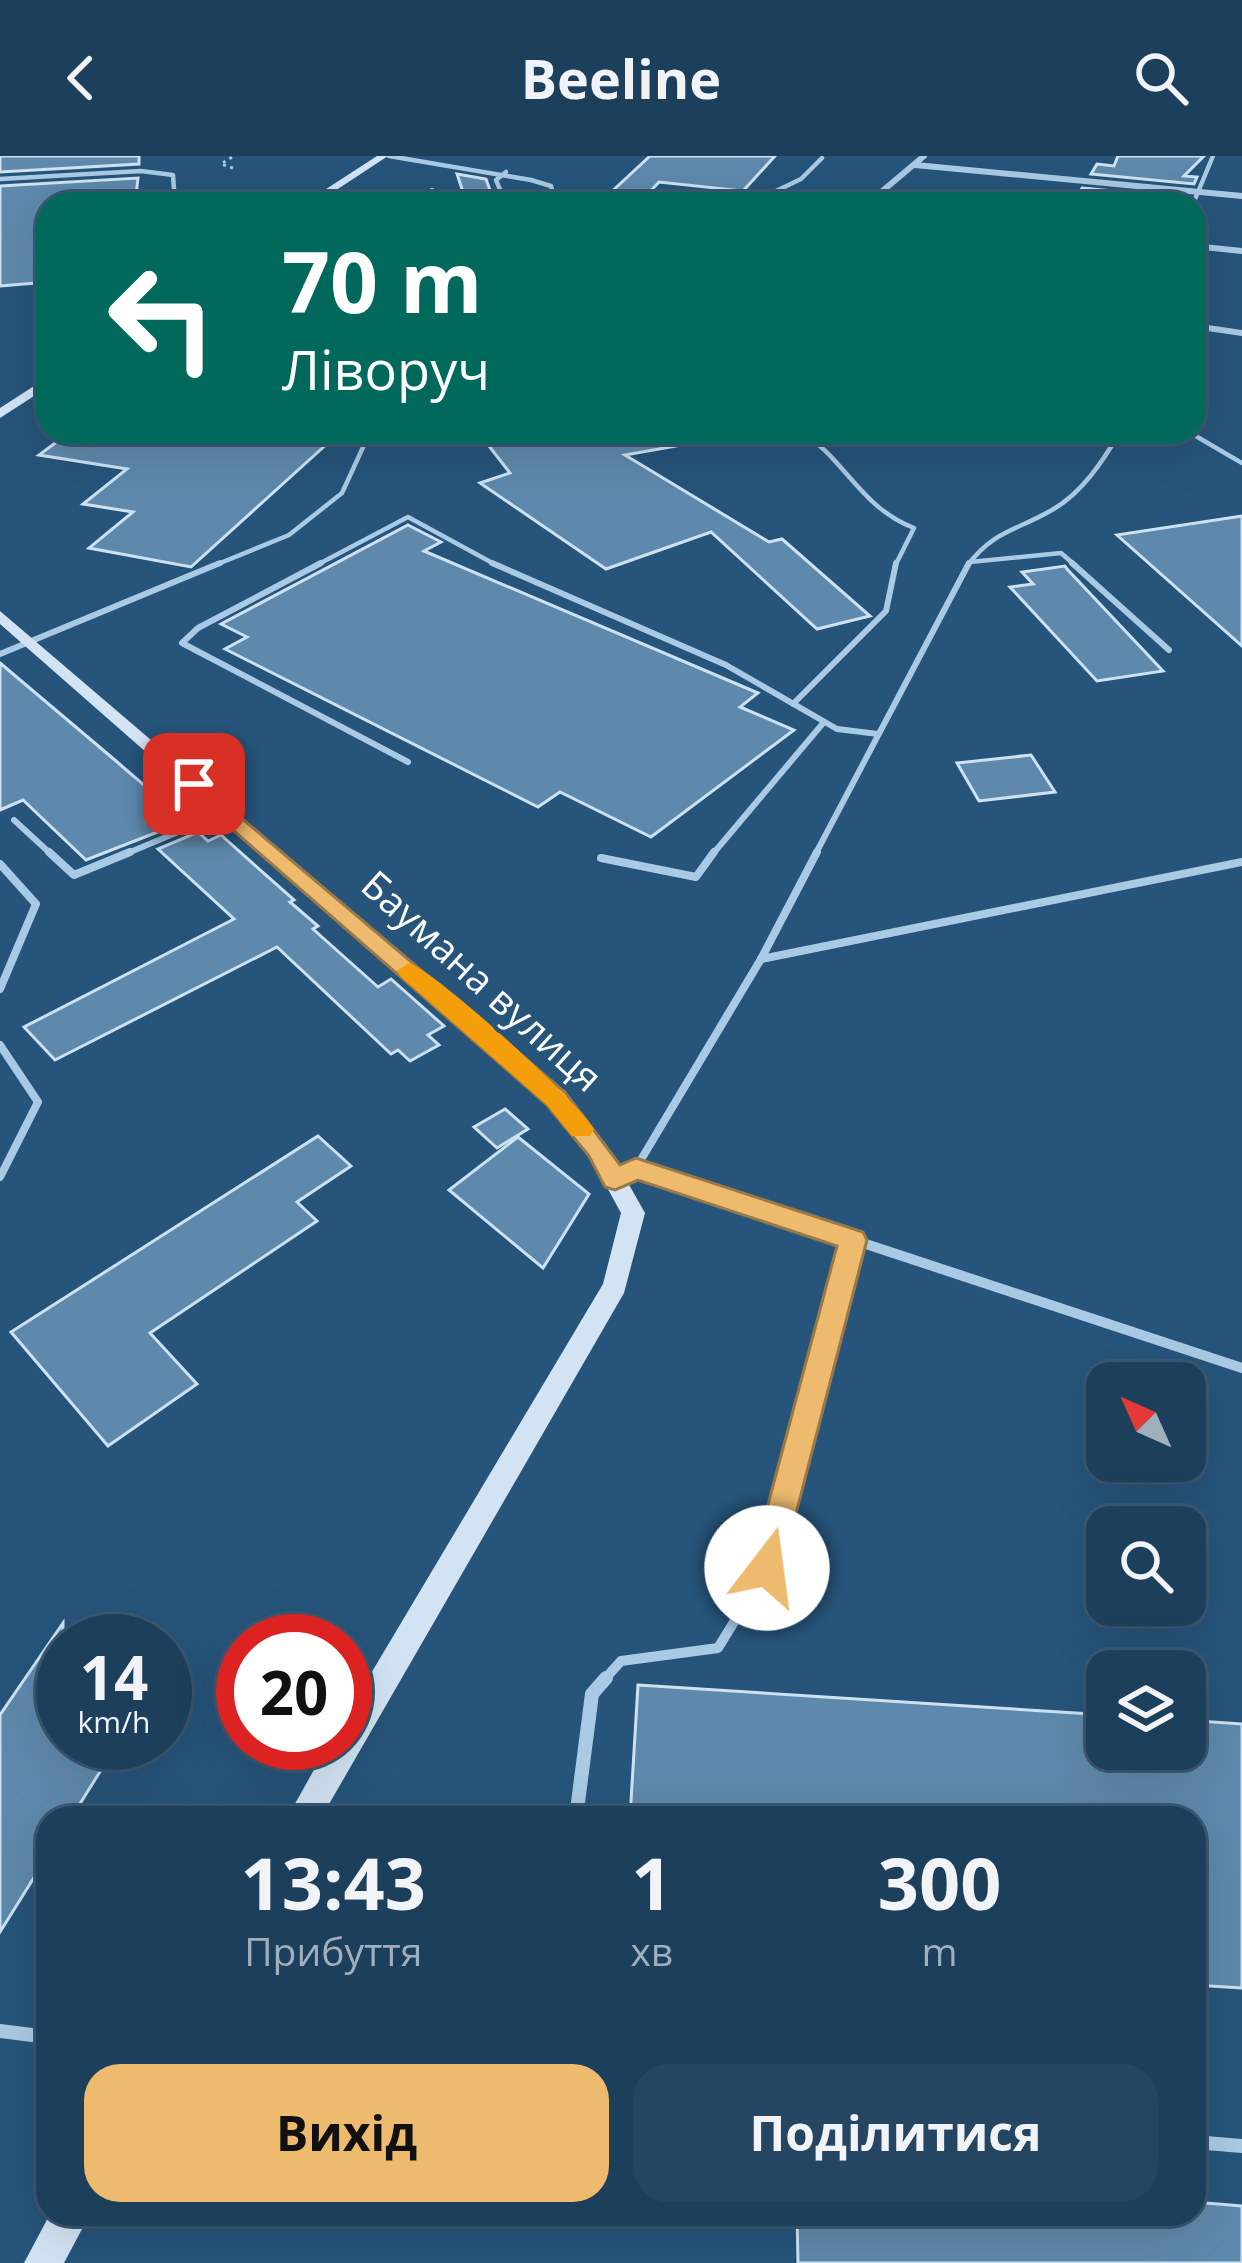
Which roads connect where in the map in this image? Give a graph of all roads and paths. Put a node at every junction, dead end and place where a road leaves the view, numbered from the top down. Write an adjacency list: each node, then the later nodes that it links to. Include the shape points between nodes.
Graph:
1 (234, 156): 7 (path, via 221,164)
2 (386, 156): 8 (lane); 12 (main road)
3 (923, 156): 6 (street)
4 (1213, 156): 10 (lane)
5 (822, 158): 15 (lane)
6 (915, 165): 10 (street); 16 (street)
7 (232, 168)
8 (506, 172): 13 (lane, via 496,180); 14 (lane)
9 (0, 179): 11 (lane, via 141,171 173,175)
10 (1197, 191): 17 (street)
11 (174, 192)
12 (328, 192)
13 (501, 192)
14 (553, 192)
15 (774, 192)
16 (882, 192)
17 (1242, 196)
18 (1206, 247): 19 (street)
19 (1242, 251)
20 (1206, 328): 21 (street)
21 (1242, 333)
22 (36, 389): 23 (main road)
23 (0, 414)
24 (1206, 442): 28 (lane)
25 (365, 444): 31 (lane, via 342,494 289,535)
26 (820, 444): 34 (lane, via 886,517 914,528 892,572 886,611)
27 (1111, 444): 29 (lane, via 1052,511 987,537)
28 (1242, 463)
29 (970, 562): 32 (lane, via 1060,553); 36 (lane)
30 (0, 616): 31 (main road, Баумана вулиця)
31 (31, 643): 33 (lane); 38 (main road, Баумана вулиця)
32 (1169, 650)
33 (0, 654)
34 (793, 704): 35 (lane); 37 (lane, via 726,665 521,579 408,517 182,643)
35 (824, 722): 36 (lane); 40 (lane, via 696,878)
36 (878, 734): 43 (lane)
37 (408, 762)
38 (226, 812): 39 (lane, via 74,875); 46 (main road, Баумана вулиця, via 556,1098)
39 (14, 820)
40 (601, 859)
41 (1242, 862): 43 (lane)
42 (0, 864): 44 (lane, via 36,904)
43 (761, 959): 46 (lane)
44 (0, 988)
45 (0, 1045): 47 (lane, via 38,1102)
46 (625, 1174): 48 (lane); 50 (main road, Баумана вулиця, via 633,1213 615,1286)
47 (0, 1177)
48 (853, 1240): 49 (lane); 51 (lane, via 767,1568 718,1648 621,1661 592,1694)
49 (1242, 1369)
50 (310, 1806)
51 (578, 1806)
52 (0, 2031): 53 (lane)
53 (36, 2036)
54 (1206, 2144): 55 (lane)
55 (1242, 2146)
56 (64, 2226): 57 (main road)
57 (43, 2263)

